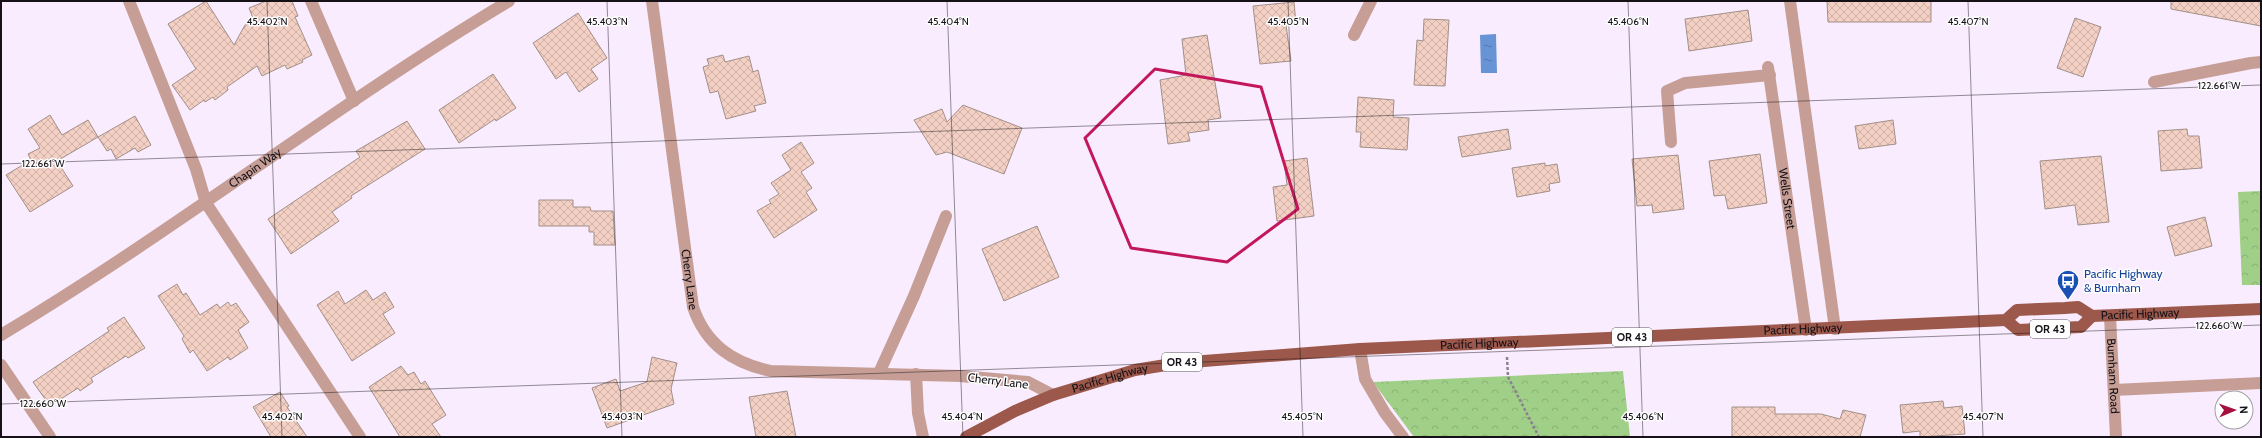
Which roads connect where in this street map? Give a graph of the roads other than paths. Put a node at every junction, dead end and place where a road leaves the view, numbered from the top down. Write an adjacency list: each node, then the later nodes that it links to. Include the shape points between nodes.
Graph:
1 (129, 1): 12 (street, via 196,169)
2 (311, 1): 10 (street)
3 (509, 1): 10 (street, Chapin Way)
4 (652, 1): 23 (street, Cherry Lane, via 693,307 698,320 730,357 750,367 771,372)
5 (1371, 1): 7 (street)
6 (1790, 1): 18 (street)
7 (1354, 35)
8 (2261, 62): 9 (street)
9 (2154, 82)
10 (354, 101): 12 (street, Chapin Way)
11 (1671, 142): 19 (street, Wells Street, via 1667,91 1685,83 1769,71)
12 (206, 203): 20 (street, Chapin Way); 29 (street)
13 (946, 216): 23 (street)
14 (2261, 309): 16 (main road, Pacific Highway / OR 43)
15 (2092, 316): 16 (main road, Pacific Highway / OR 43); 17 (main road, Pacific Highway / OR 43, via 2078,307 2017,310); 17 (main road, Pacific Highway / OR 43, via 2081,327 2026,330 2018,330)
16 (2110, 316): 26 (street, Burnham Road)
17 (2006, 320): 18 (main road, Pacific Highway / OR 43)
18 (1835, 329): 19 (main road, Pacific Highway / OR 43)
19 (1806, 330): 21 (main road, Pacific Highway / OR 43)
20 (1, 335)
21 (1360, 349): 27 (main road, Pacific Highway / OR 43, via 1178,363 1121,374); 32 (street, via 1365,379)
22 (1, 365): 28 (street)
23 (879, 373): 24 (street, Cherry Lane)
24 (916, 374): 27 (street, Cherry Lane, via 1028,382); 30 (street, via 918,413)
25 (2261, 383): 26 (street)
26 (2114, 390): 33 (street, Burnham Road)
27 (1053, 395): 31 (main road, Pacific Highway / OR 43, via 1015,411)
28 (50, 437)
29 (360, 437)
30 (923, 437)
31 (966, 437)
32 (1403, 437)
33 (2116, 437)

